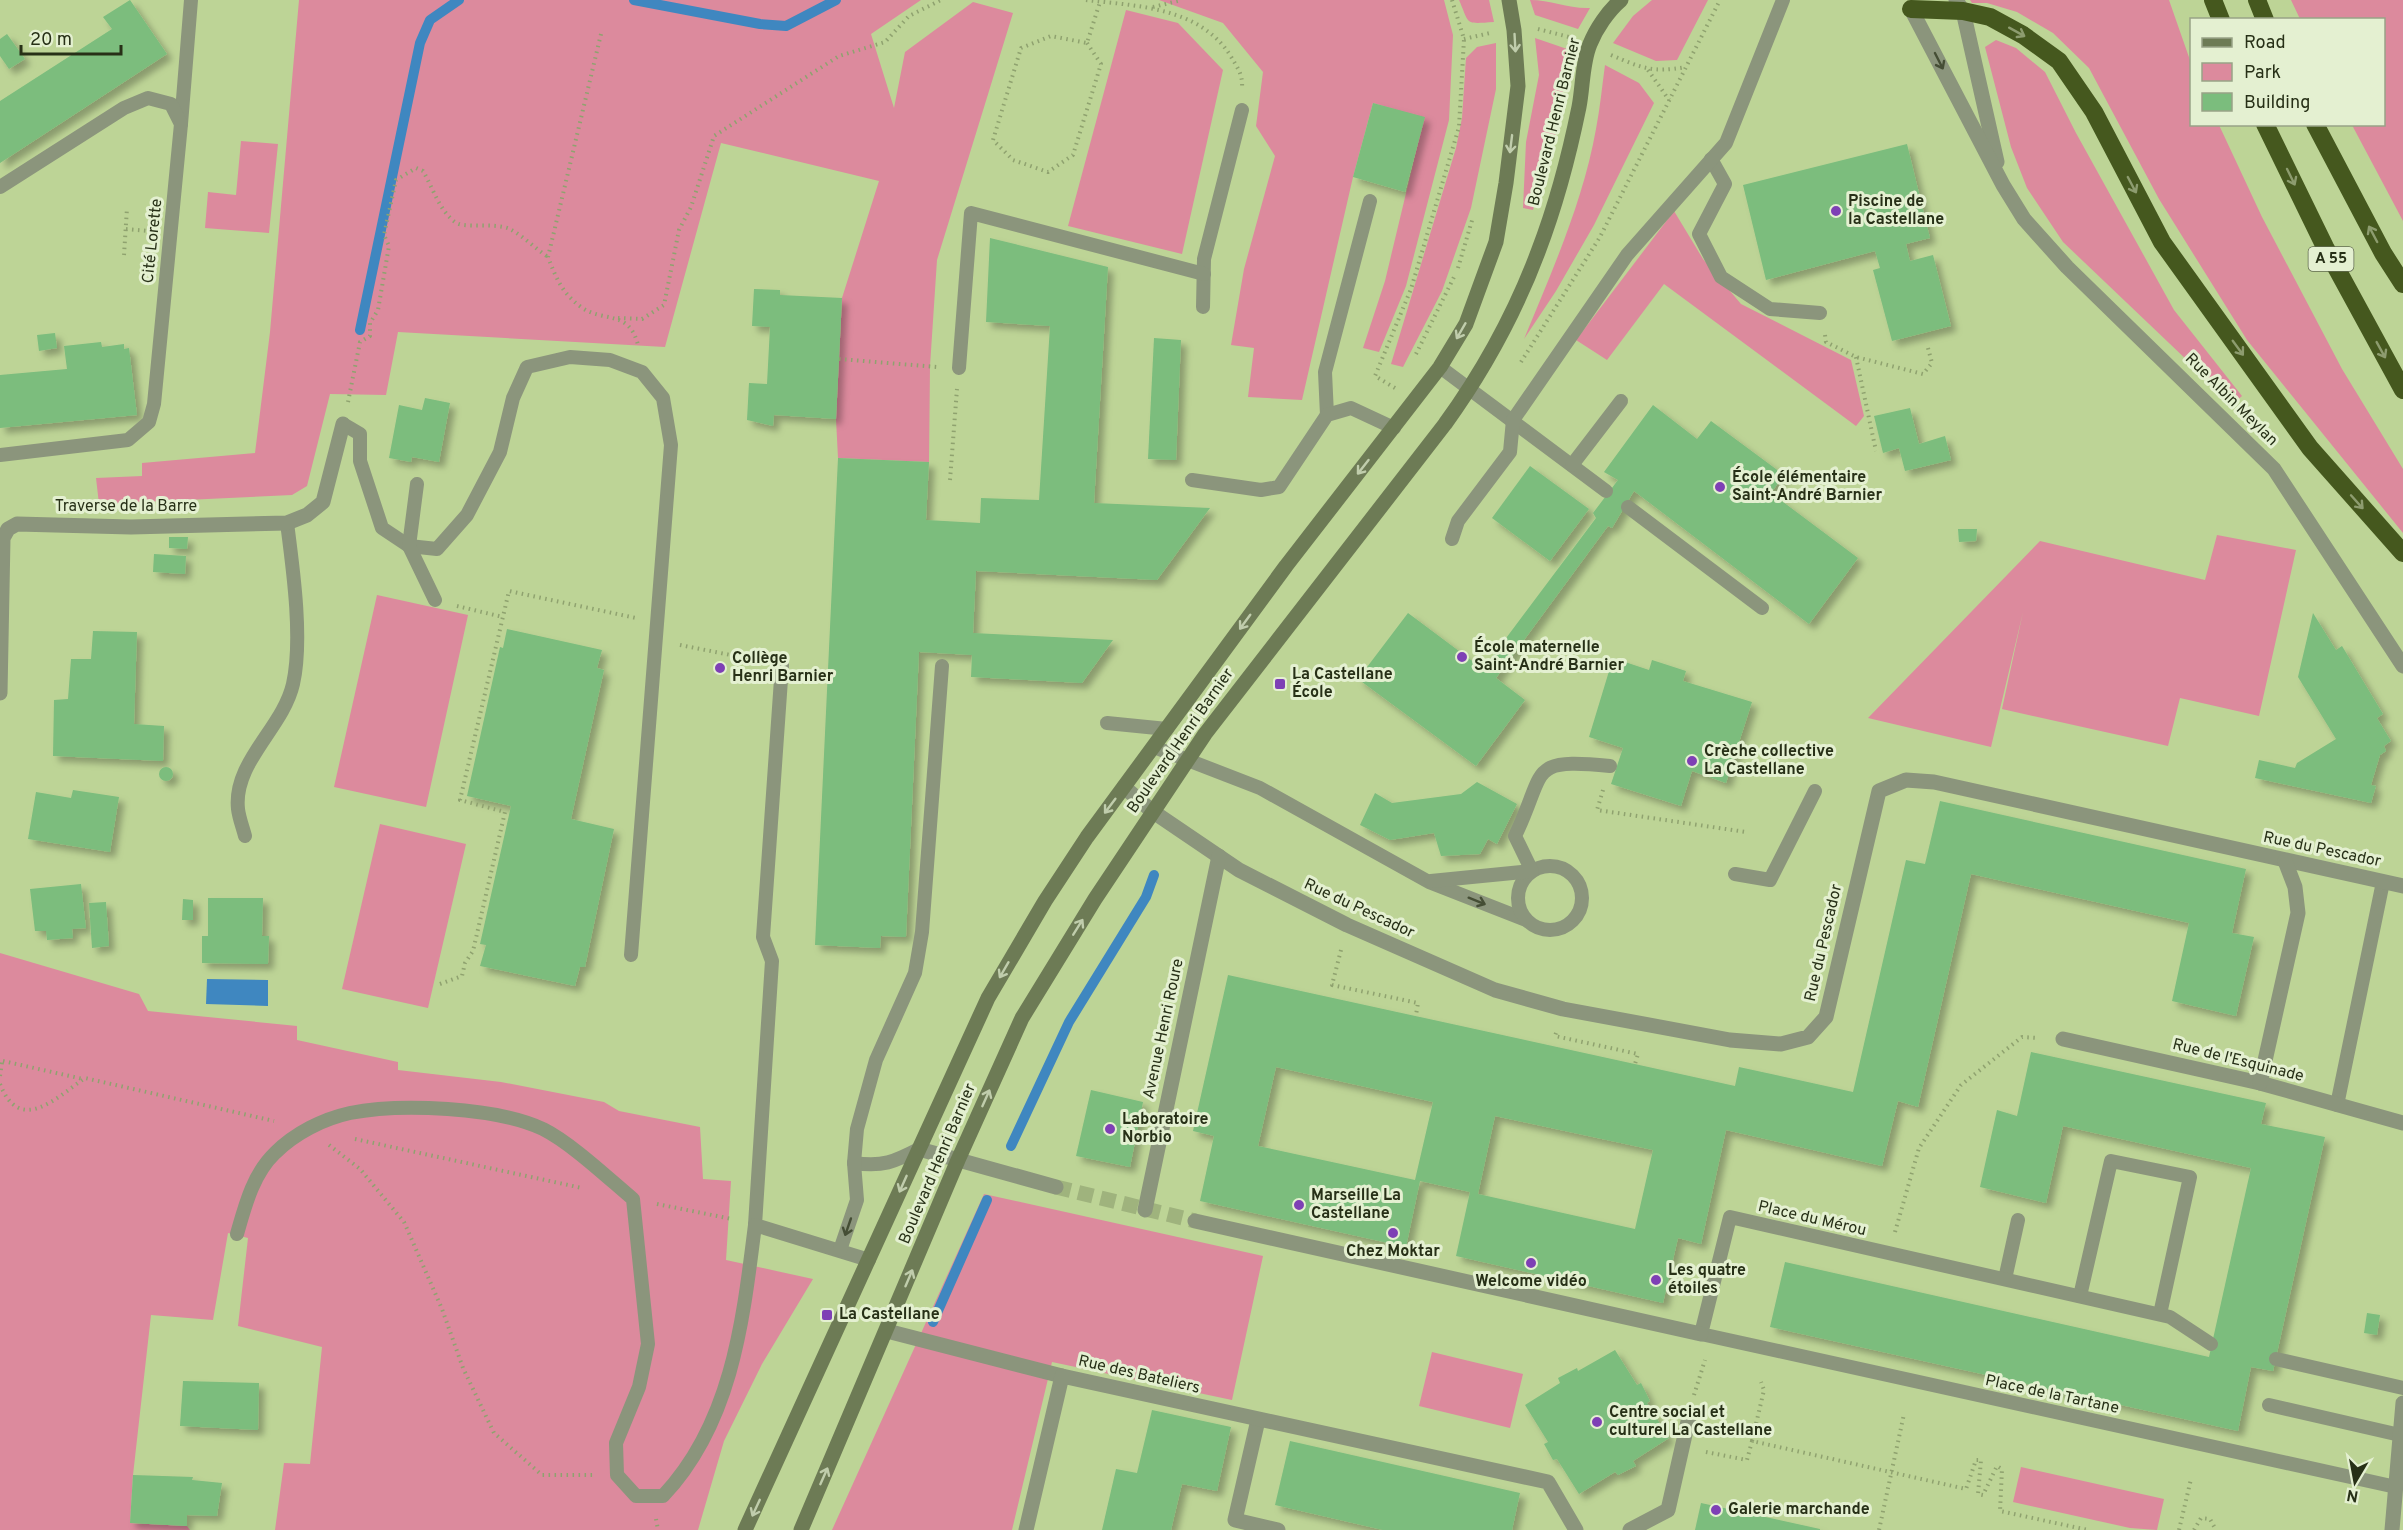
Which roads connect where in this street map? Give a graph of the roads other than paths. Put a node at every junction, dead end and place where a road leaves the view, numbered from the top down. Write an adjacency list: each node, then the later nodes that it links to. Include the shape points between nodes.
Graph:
1 (191, 0): 12 (lane, Cité Lorette)
2 (1509, 0): 23 (main road, Boulevard Henri Barnier, one-way to 23, via 1518,86 1496,242 1466,324)
3 (1621, 0): 25 (main road, Boulevard Henri Barnier, via 1611,8 1590,45 1556,198 1538,253 1500,339)
4 (1783, 0): 15 (lane, via 1726,143)
5 (2213, 0): 9 (highway)
6 (2257, 0): 10 (highway)
7 (1907, 5): 8 (highway); 16 (street, Rue Albin Meylan, one-way to 16)
8 (1959, 6): 16 (street, Rue Albin Meylan); 42 (highway, one-way to 42, via 2023,34 2059,61 2094,112 2162,242 2310,448)
9 (2220, 18)
10 (2264, 18)
11 (1242, 110): 19 (lane, via 1204,259)
12 (181, 124): 17 (lane, via 171,104 148,99 124,108); 32 (lane, Cité Lorette, via 154,404 149,422 128,440)
13 (2266, 126): 26 (highway, A 55, one-way to 26, via 2325,247)
14 (2316, 126): 20 (highway, A 55, one-way to 14)
15 (1711, 159): 22 (lane, via 1725,184 1699,234 1721,277 1770,309); 29 (lane, via 1626,255)
16 (2003, 185): 47 (street, Rue Albin Meylan, via 2024,219 2067,267 2274,469)
17 (0, 186)
18 (1370, 201): 28 (lane, via 1325,372)
19 (1204, 274): 21 (lane); 24 (lane, via 971,213)
20 (2403, 284)
21 (1203, 307)
22 (1820, 313)
23 (1440, 367): 25 (lane); 31 (main road, Boulevard Henri Barnier)
24 (959, 368)
25 (1471, 388): 29 (lane); 52 (main road, Boulevard Henri Barnier)
26 (2403, 390)
27 (1622, 401): 33 (lane)
28 (1327, 415): 31 (lane, via 1351,408); 34 (lane, via 1279,487 1261,490)
29 (1513, 420): 33 (lane); 40 (lane, via 1510,452 1458,521)
30 (343, 424): 38 (street, Traverse de la Barre, via 323,502 307,515); 41 (lane, via 360,434 360,461 381,528)
31 (1394, 428): 50 (main road, Boulevard Henri Barnier, one-way to 50, via 1286,566)
32 (0, 455)
33 (1572, 465): 36 (lane)
34 (1192, 480)
35 (417, 484): 41 (lane)
36 (1606, 490)
37 (1628, 507): 44 (lane)
38 (287, 523): 39 (street, Traverse de la Barre); 57 (lane, via 297,644 293,685 280,716 248,765 240,789 238,809)
39 (4, 525): 48 (street, Traverse de la Barre)
40 (1452, 539)
41 (409, 546): 43 (lane); 66 (lane, via 437,549 467,515 500,453 513,398 527,367 570,357 610,360 642,372 663,398 671,445)
42 (2403, 553)
43 (435, 600)
44 (1761, 608)
45 (782, 665): 78 (lane, via 763,937 772,961)
46 (942, 666): 73 (lane, via 922,932 915,973 876,1060 857,1129)
47 (2403, 666)
48 (0, 693)
49 (1107, 723): 50 (lane)
50 (1167, 729): 51 (main road, Boulevard Henri Barnier)
51 (1154, 747): 52 (lane); 54 (main road, Boulevard Henri Barnier)
52 (1188, 759): 56 (main road, Boulevard Henri Barnier); 62 (lane, via 1260,788)
53 (1610, 766): 60 (lane, via 1570,762 1551,765 1539,776 1515,836)
54 (1124, 788): 56 (street, Rue du Pescador); 71 (main road, Boulevard Henri Barnier, one-way to 71, via 1044,900 988,998)
55 (1815, 791): 61 (lane, via 1770,880)
56 (1152, 811): 58 (street, Rue du Pescador); 72 (main road, Boulevard Henri Barnier, one-way to 56, via 1022,1018)
57 (245, 836)
58 (1219, 856): 59 (street, Rue du Pescador, via 1347,926 1495,990 1563,1009 1730,1040 1781,1044 1808,1037 1826,1017 1879,791 1906,780 1934,782); 75 (street, Avenue Henri Roure)
59 (2285, 861): 63 (street, Rue du Pescador); 68 (street, via 2295,887 2298,913)
60 (1532, 871): 62 (lane); 65 (lane, via 1519,888 1517,900); 65 (lane, via 1541,866 1562,867 1577,880 1583,899 1576,918 1558,930 1535,927)
61 (1735, 874)
62 (1429, 882): 65 (lane, one-way to 65)
63 (2383, 882): 64 (street, Rue du Pescador); 69 (lane)
64 (2403, 886)
65 (1526, 920)
66 (631, 955)
67 (2063, 1039): 68 (street, Rue de l'Esquinade)
68 (2260, 1083): 69 (street, Rue de l'Esquinade)
69 (2337, 1105): 70 (street, Rue de l'Esquinade)
70 (2403, 1123)
71 (919, 1149): 72 (street); 73 (lane, via 893,1163); 81 (main road, Boulevard Henri Barnier, one-way to 81)
72 (958, 1160): 74 (street); 85 (main road, Boulevard Henri Barnier, one-way to 72)
73 (854, 1163): 80 (lane, one-way to 80, via 857,1200)
74 (1056, 1186)
75 (1145, 1210)
76 (2018, 1220): 82 (lane)
77 (1195, 1221): 86 (street)
78 (755, 1225): 79 (lane, via 739,1336 726,1387 706,1439 681,1478 663,1496 636,1496 617,1475 616,1443 639,1387 648,1344 633,1199 595,1166 543,1130 492,1115 426,1107 350,1113 307,1128 274,1154 250,1191); 80 (lane)
79 (237, 1234)
80 (840, 1250): 81 (lane)
81 (869, 1260): 98 (main road, Boulevard Henri Barnier, one-way to 98)
82 (2005, 1279): 83 (lane, Place du Mérou); 86 (lane, Place du Mérou, via 1730,1217)
83 (2080, 1296): 84 (lane, Place du Mérou); 84 (lane, via 2111,1161 2190,1177)
84 (2160, 1314): 87 (lane, Place du Mérou)
85 (887, 1331): 89 (street); 99 (main road, Boulevard Henri Barnier, one-way to 85)
86 (1708, 1336): 96 (lane, Place de la Tartane)
87 (2211, 1344)
88 (2276, 1359): 90 (lane)
89 (1062, 1376): 94 (street, Rue des Bateliers); 100 (street, Rue des Bateliers)
90 (2403, 1388)
91 (2403, 1403): 95 (street)
92 (2270, 1405): 95 (lane)
93 (1689, 1417): 102 (street, via 1668,1510)
94 (1258, 1420): 97 (street, via 1236,1520); 101 (street, Rue des Bateliers, via 1548,1482)
95 (2400, 1436): 96 (street)
96 (2396, 1487): 103 (street)
97 (1269, 1529)
98 (745, 1530)
99 (801, 1530)
100 (1026, 1530)
101 (1576, 1530)
102 (1630, 1530)
103 (2392, 1530)

